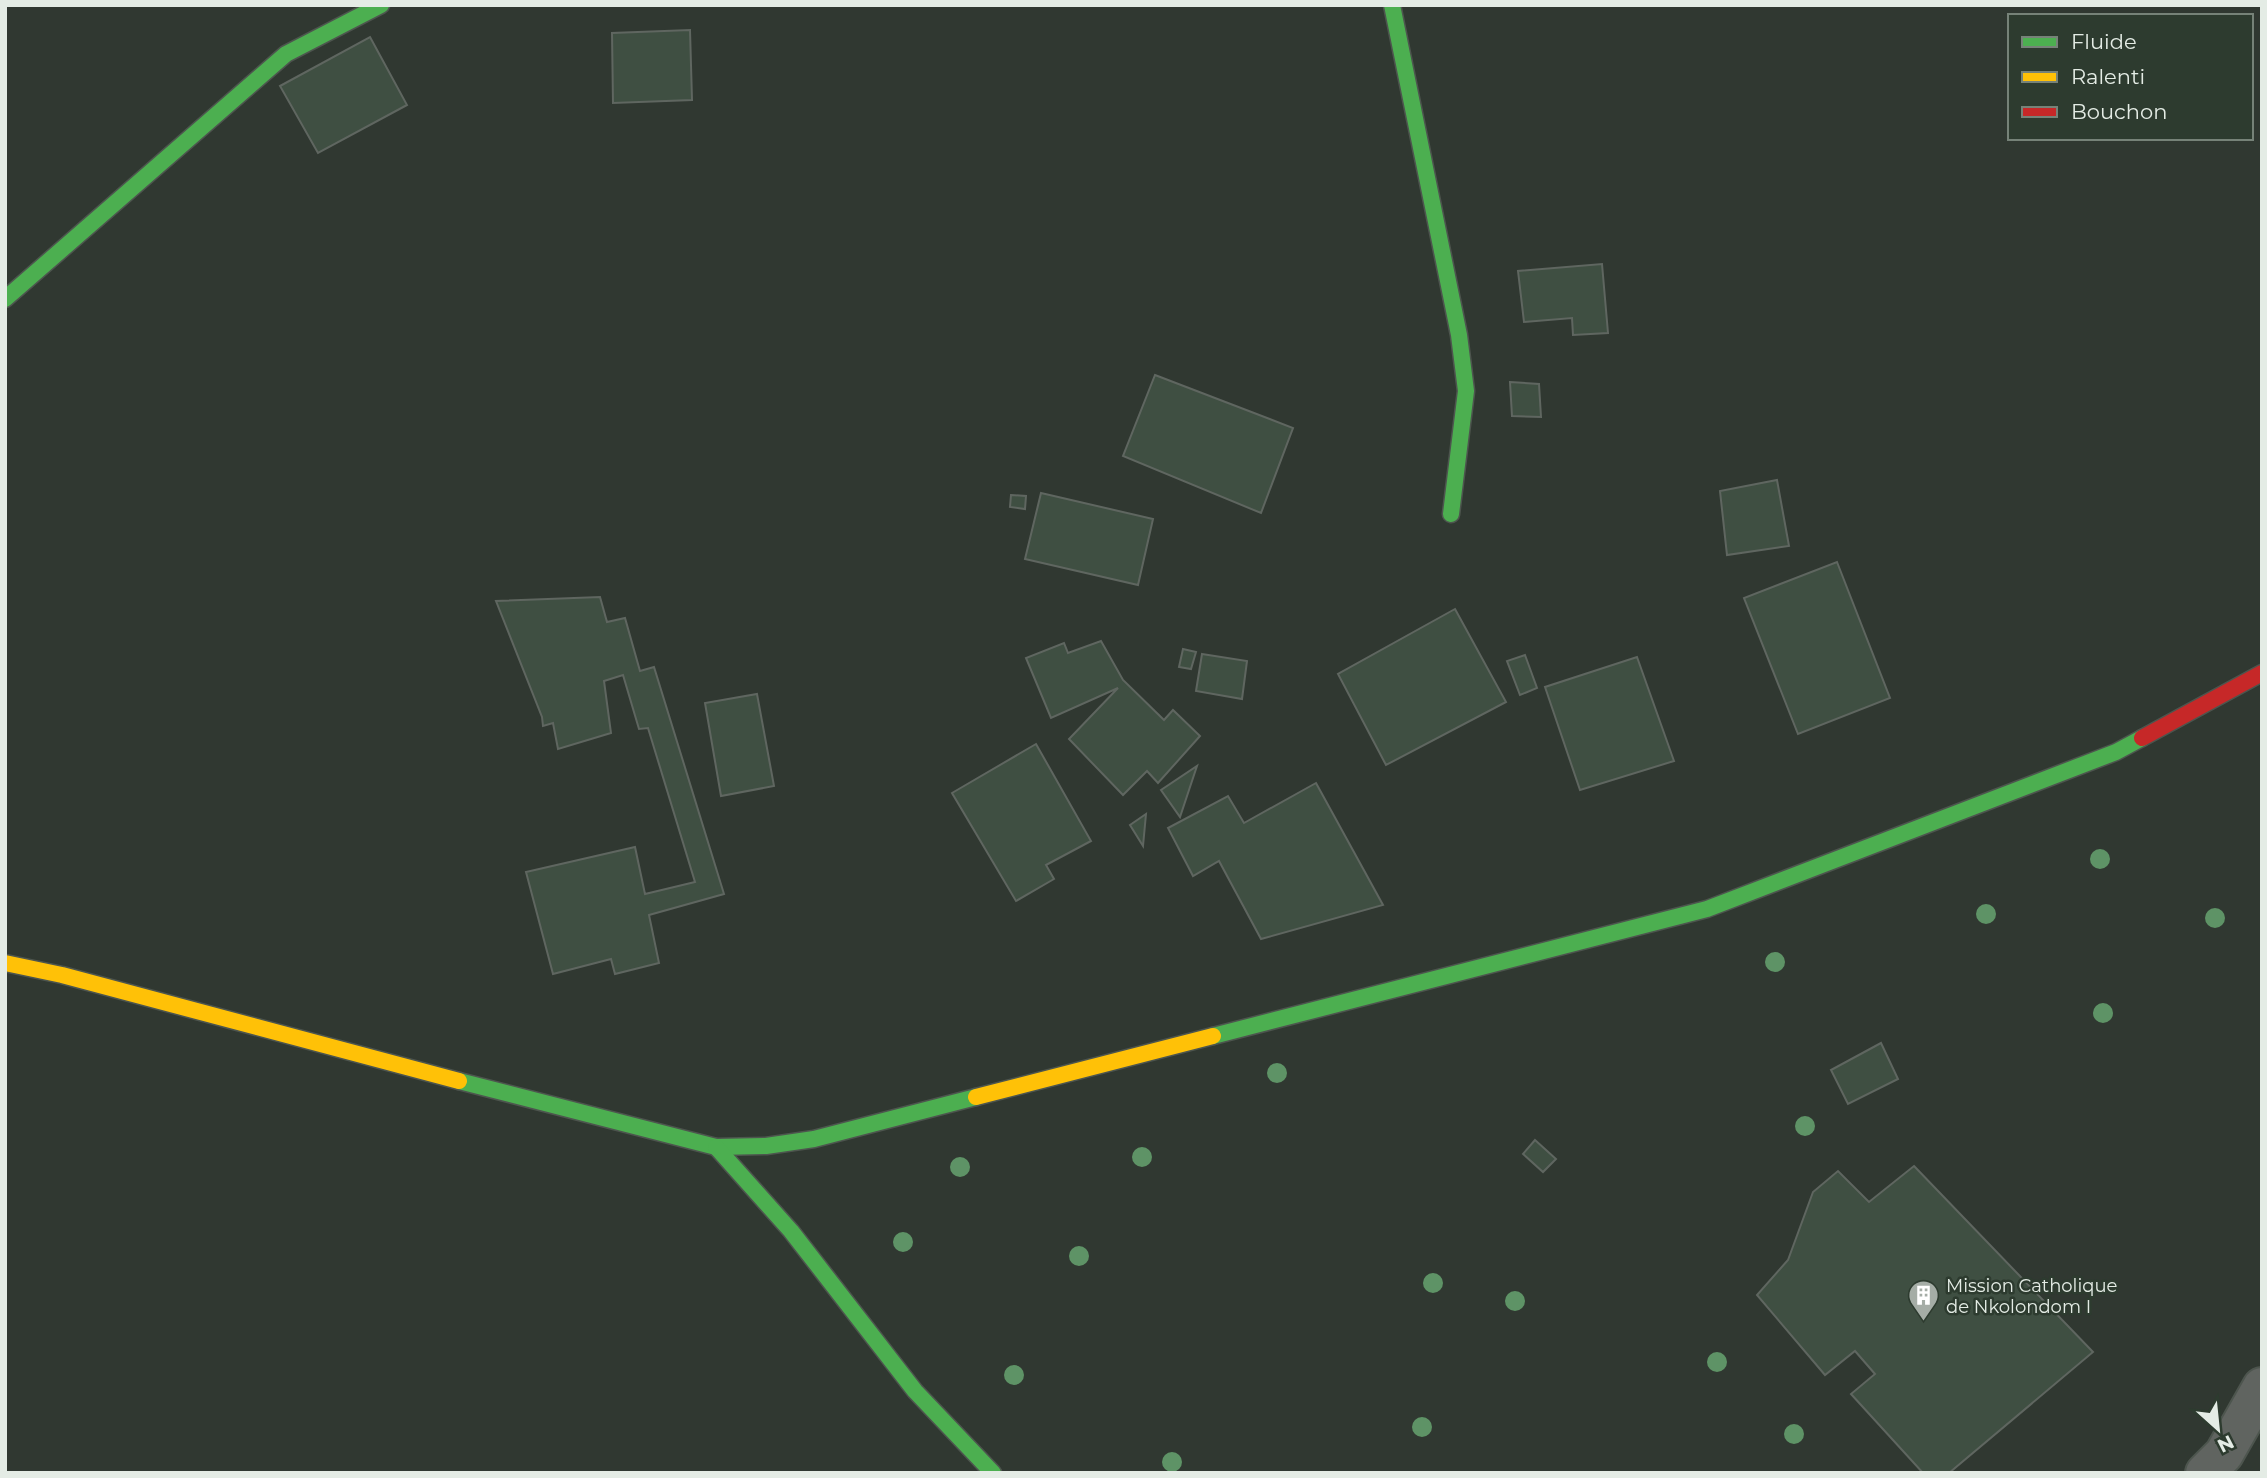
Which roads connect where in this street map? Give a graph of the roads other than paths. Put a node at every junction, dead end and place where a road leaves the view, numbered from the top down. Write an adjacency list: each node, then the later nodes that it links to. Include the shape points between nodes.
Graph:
1 (381, 5): 3 (street, via 286,54)
2 (1392, 5): 4 (street, via 1463,369 1465,391)
3 (5, 299)
4 (1451, 514)
5 (2262, 673): 7 (street, via 2116,752 1707,909 814,1139)
6 (5, 963): 7 (street)
7 (716, 1147): 9 (street, via 788,1225 905,1379)
8 (2262, 1387): 10 (street, via 2224,1454)
9 (993, 1473)
10 (2205, 1473)

